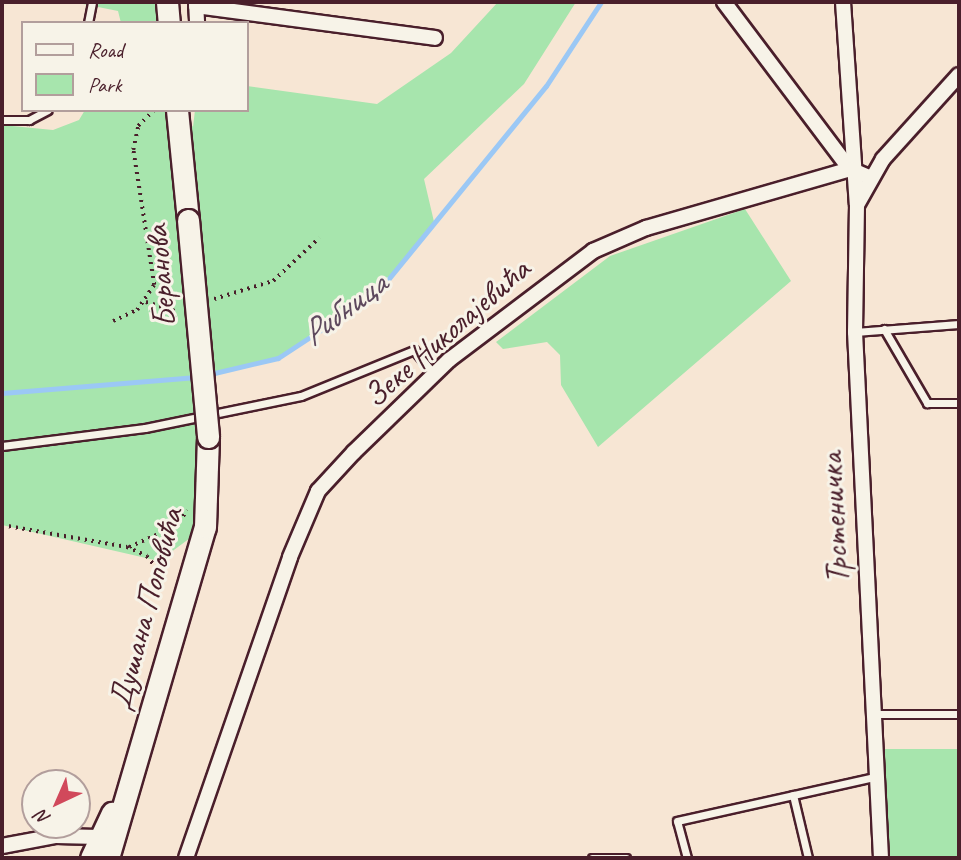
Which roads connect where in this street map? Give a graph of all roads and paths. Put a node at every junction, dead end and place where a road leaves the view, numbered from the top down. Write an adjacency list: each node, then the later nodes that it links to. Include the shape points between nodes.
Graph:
1 (92, 2): 6 (lane)
2 (167, 2): 7 (main road)
3 (724, 2): 14 (street)
4 (843, 2): 14 (street)
5 (196, 4): 8 (street)
6 (88, 21)
7 (169, 21)
8 (435, 38)
9 (959, 75): 15 (street)
10 (44, 112): 13 (lane, via 29,120)
11 (151, 112): 19 (path, via 138,127 133,150 154,278)
12 (177, 112): 27 (main road, Беранова, bridge)
13 (2, 120)
14 (850, 169): 15 (street); 16 (street); 25 (street, Зеке Николајевића, via 646,228 593,251 449,360)
15 (869, 177): 16 (street, Трстеничка)
16 (857, 205): 24 (street, Трстеничка)
17 (319, 238): 18 (path, via 273,281)
18 (208, 301)
19 (146, 302): 20 (path); 21 (path)
20 (182, 310)
21 (113, 321)
22 (959, 324): 23 (lane)
23 (884, 330): 24 (lane); 26 (lane, via 927,403)
24 (855, 332): 33 (street, Трстеничка)
25 (437, 377): 28 (lane, via 414,350 301,396 145,428); 42 (street, Зеке Николајевића, via 318,491 216,754)
26 (959, 403)
27 (208, 437): 36 (main road, Душана Поповића, via 205,527)
28 (2, 446)
29 (193, 503): 31 (path, via 174,527)
30 (2, 526): 31 (path)
31 (127, 547): 32 (path, via 162,570)
32 (173, 594)
33 (874, 714): 34 (lane); 35 (street, Трстеничка)
34 (959, 714)
35 (878, 776): 37 (lane); 47 (street, Трстеничка)
36 (124, 793): 38 (main road, Душана Поповића); 41 (main road, Душана Поповића)
37 (793, 795): 45 (lane, via 677,821); 46 (lane)
38 (99, 837): 39 (street, via 56,836); 40 (main road, Душана Поповића)
39 (2, 846)
40 (91, 858)
41 (108, 858)
42 (186, 858)
43 (592, 858): 44 (lane)
44 (626, 858)
45 (687, 858)
46 (808, 858)
47 (881, 858)

